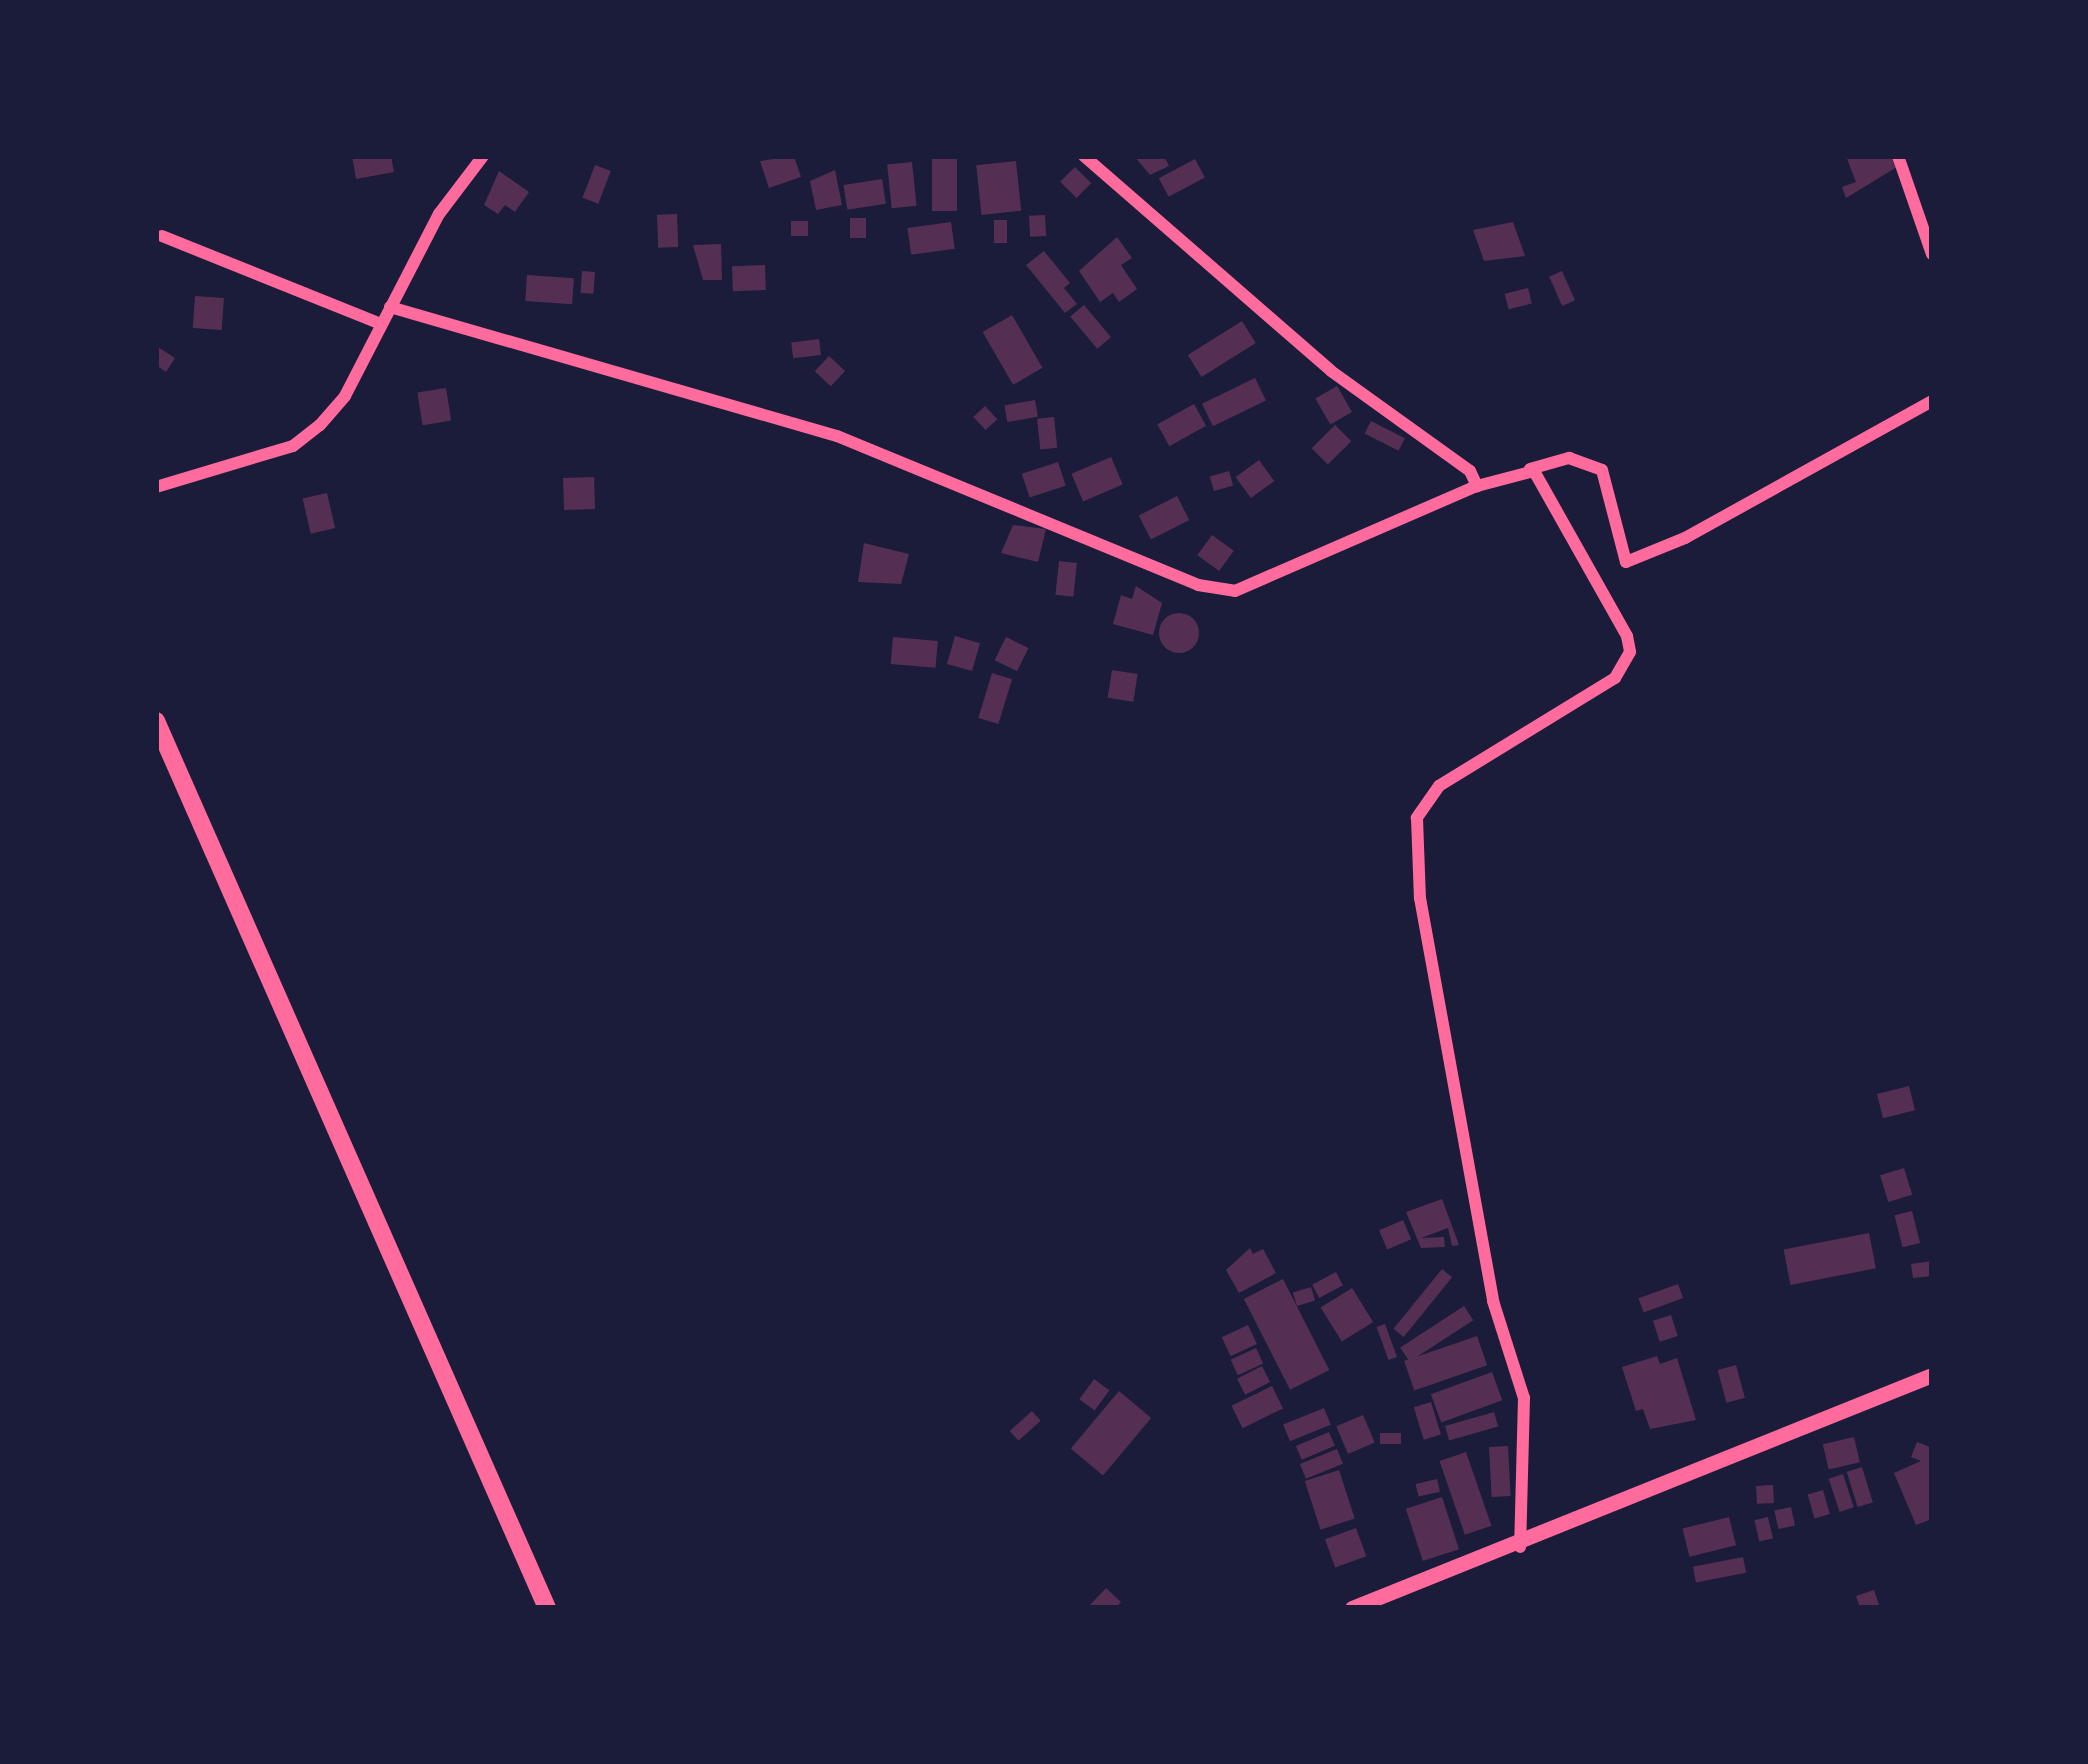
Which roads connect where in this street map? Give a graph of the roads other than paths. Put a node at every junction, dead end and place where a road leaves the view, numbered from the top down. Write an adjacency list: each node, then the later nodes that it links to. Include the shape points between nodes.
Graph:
1 (483, 156): 6 (street, via 439,214)
2 (1084, 156): 10 (street, via 1331,371 1470,471)
3 (1898, 156): 5 (street)
4 (162, 236): 7 (street)
5 (1932, 254)
6 (390, 307): 7 (street); 10 (street, via 837,436 1198,585 1235,591)
7 (381, 324): 11 (street, via 345,396 293,446)
8 (1932, 401): 9 (street, via 1685,538 1626,562 1602,470 1568,458)
9 (1529, 469): 10 (street); 14 (street, via 1630,652 1615,678 1439,786 1417,818 1420,898 1493,1301 1524,1398)
10 (1478, 486)
11 (156, 487)
12 (156, 722): 15 (main road)
13 (1932, 1376): 14 (street)
14 (1520, 1547): 16 (street)
15 (547, 1608)
16 (1352, 1608)

